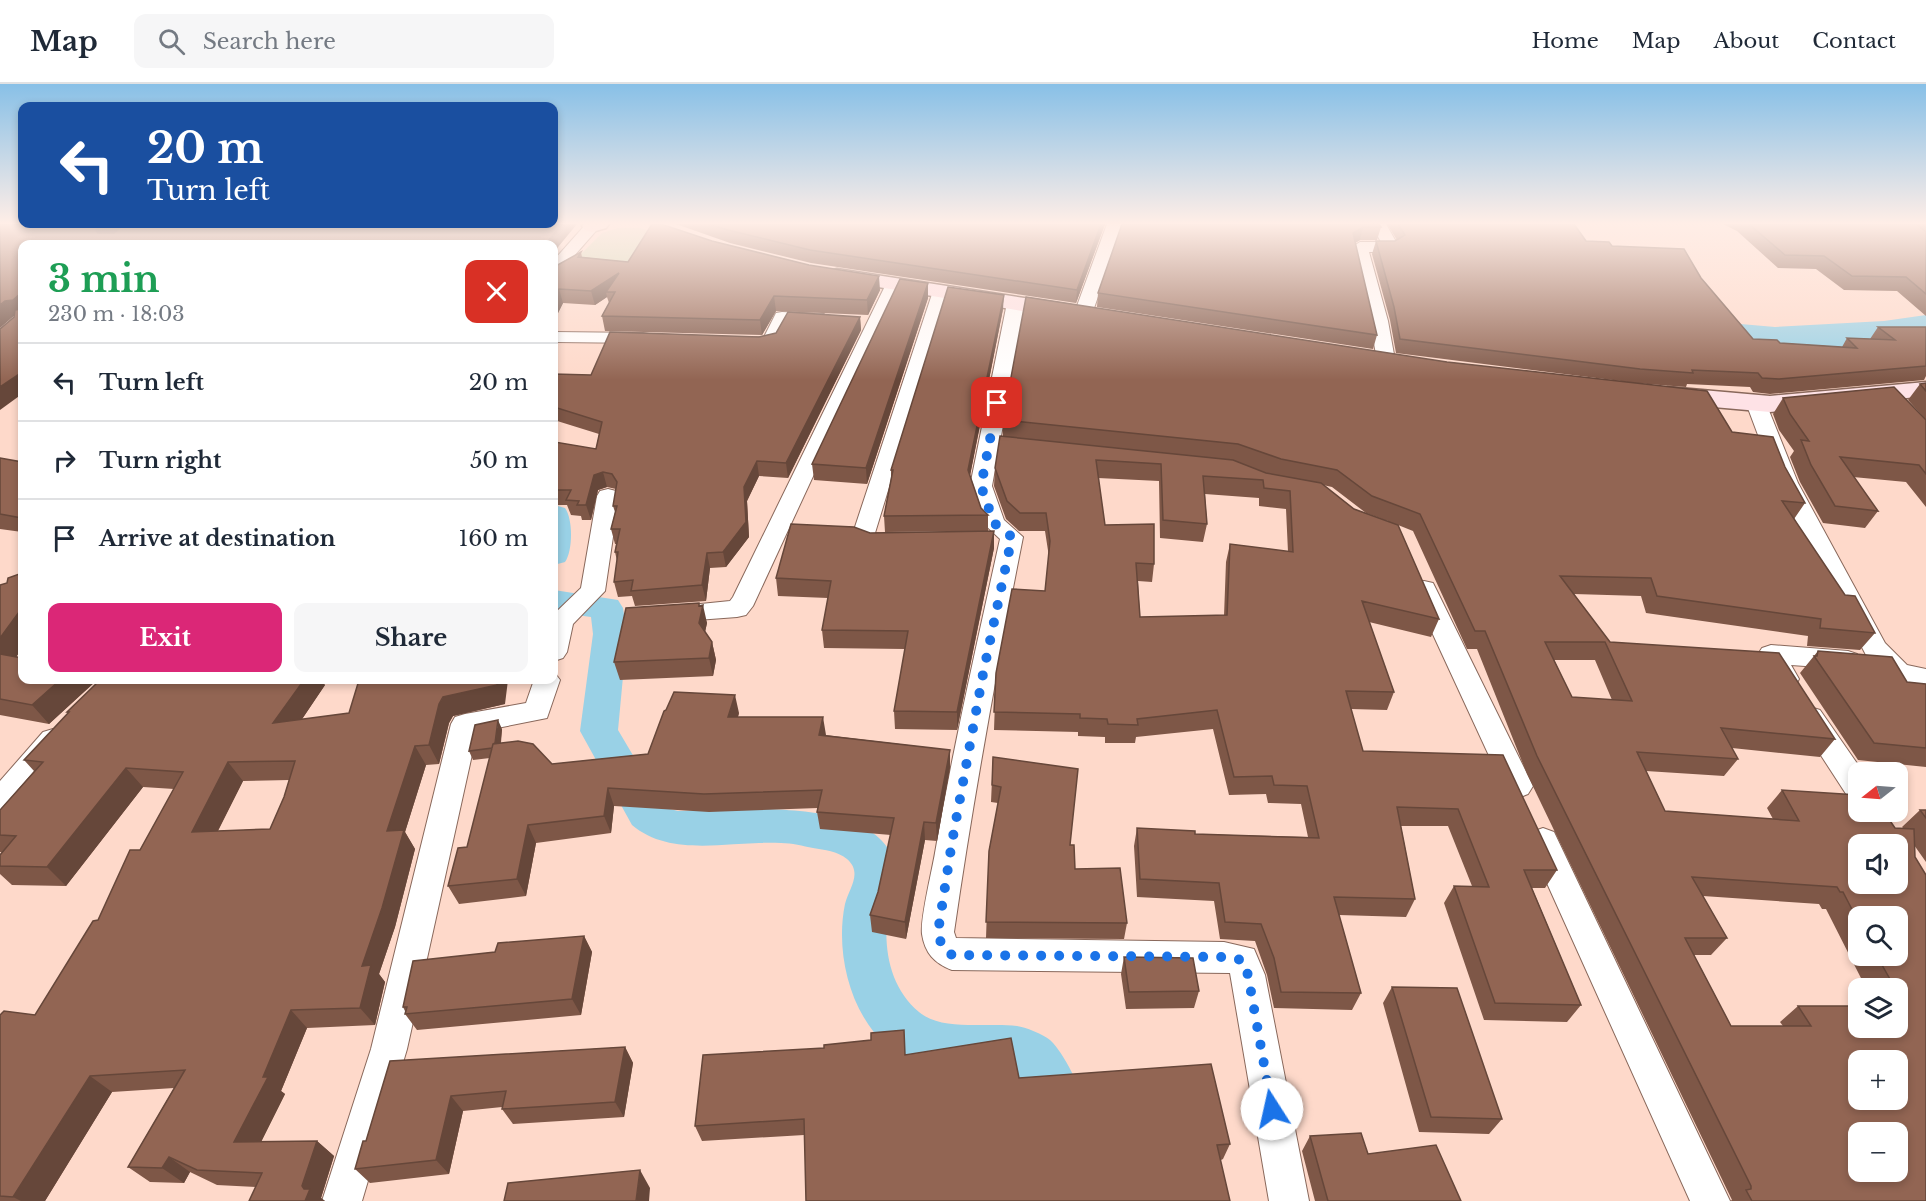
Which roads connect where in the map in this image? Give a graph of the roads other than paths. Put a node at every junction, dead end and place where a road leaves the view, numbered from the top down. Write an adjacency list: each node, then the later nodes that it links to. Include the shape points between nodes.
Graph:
1 (844, 276): 4 (street)
2 (1096, 276): 7 (street)
3 (1367, 276): 14 (street)
4 (894, 284): 5 (street); 21 (street, via 865,322 744,600 737,609)
5 (940, 291): 6 (street); 19 (street, via 864,533 871,541)
6 (1016, 303): 7 (street); 30 (street, via 1002,445 981,486 1000,539 983,674 938,932 942,947 952,955 1242,960 1248,975)
7 (1083, 314): 8 (street)
8 (1107, 317)
9 (833, 319): 12 (street, via 782,317 770,342)
10 (558, 337): 11 (street)
11 (655, 339)
12 (726, 341)
13 (1363, 357): 14 (street)
14 (1395, 362)
15 (1926, 389): 17 (street, via 1895,401)
16 (1645, 393): 17 (street)
17 (1756, 403): 23 (street, via 1787,483 1875,648)
18 (608, 496): 22 (street, via 593,591 561,621)
19 (906, 541)
20 (1415, 567): 31 (street)
21 (645, 615)
22 (558, 634)
23 (1888, 664): 24 (street, via 1898,672); 27 (street, via 1771,654)
24 (1926, 679)
25 (546, 684): 29 (street, via 537,711 465,724 389,1049)
26 (73, 721): 28 (street)
27 (1848, 773)
28 (0, 801)
29 (342, 1201)
30 (1289, 1201)
31 (1710, 1201)

